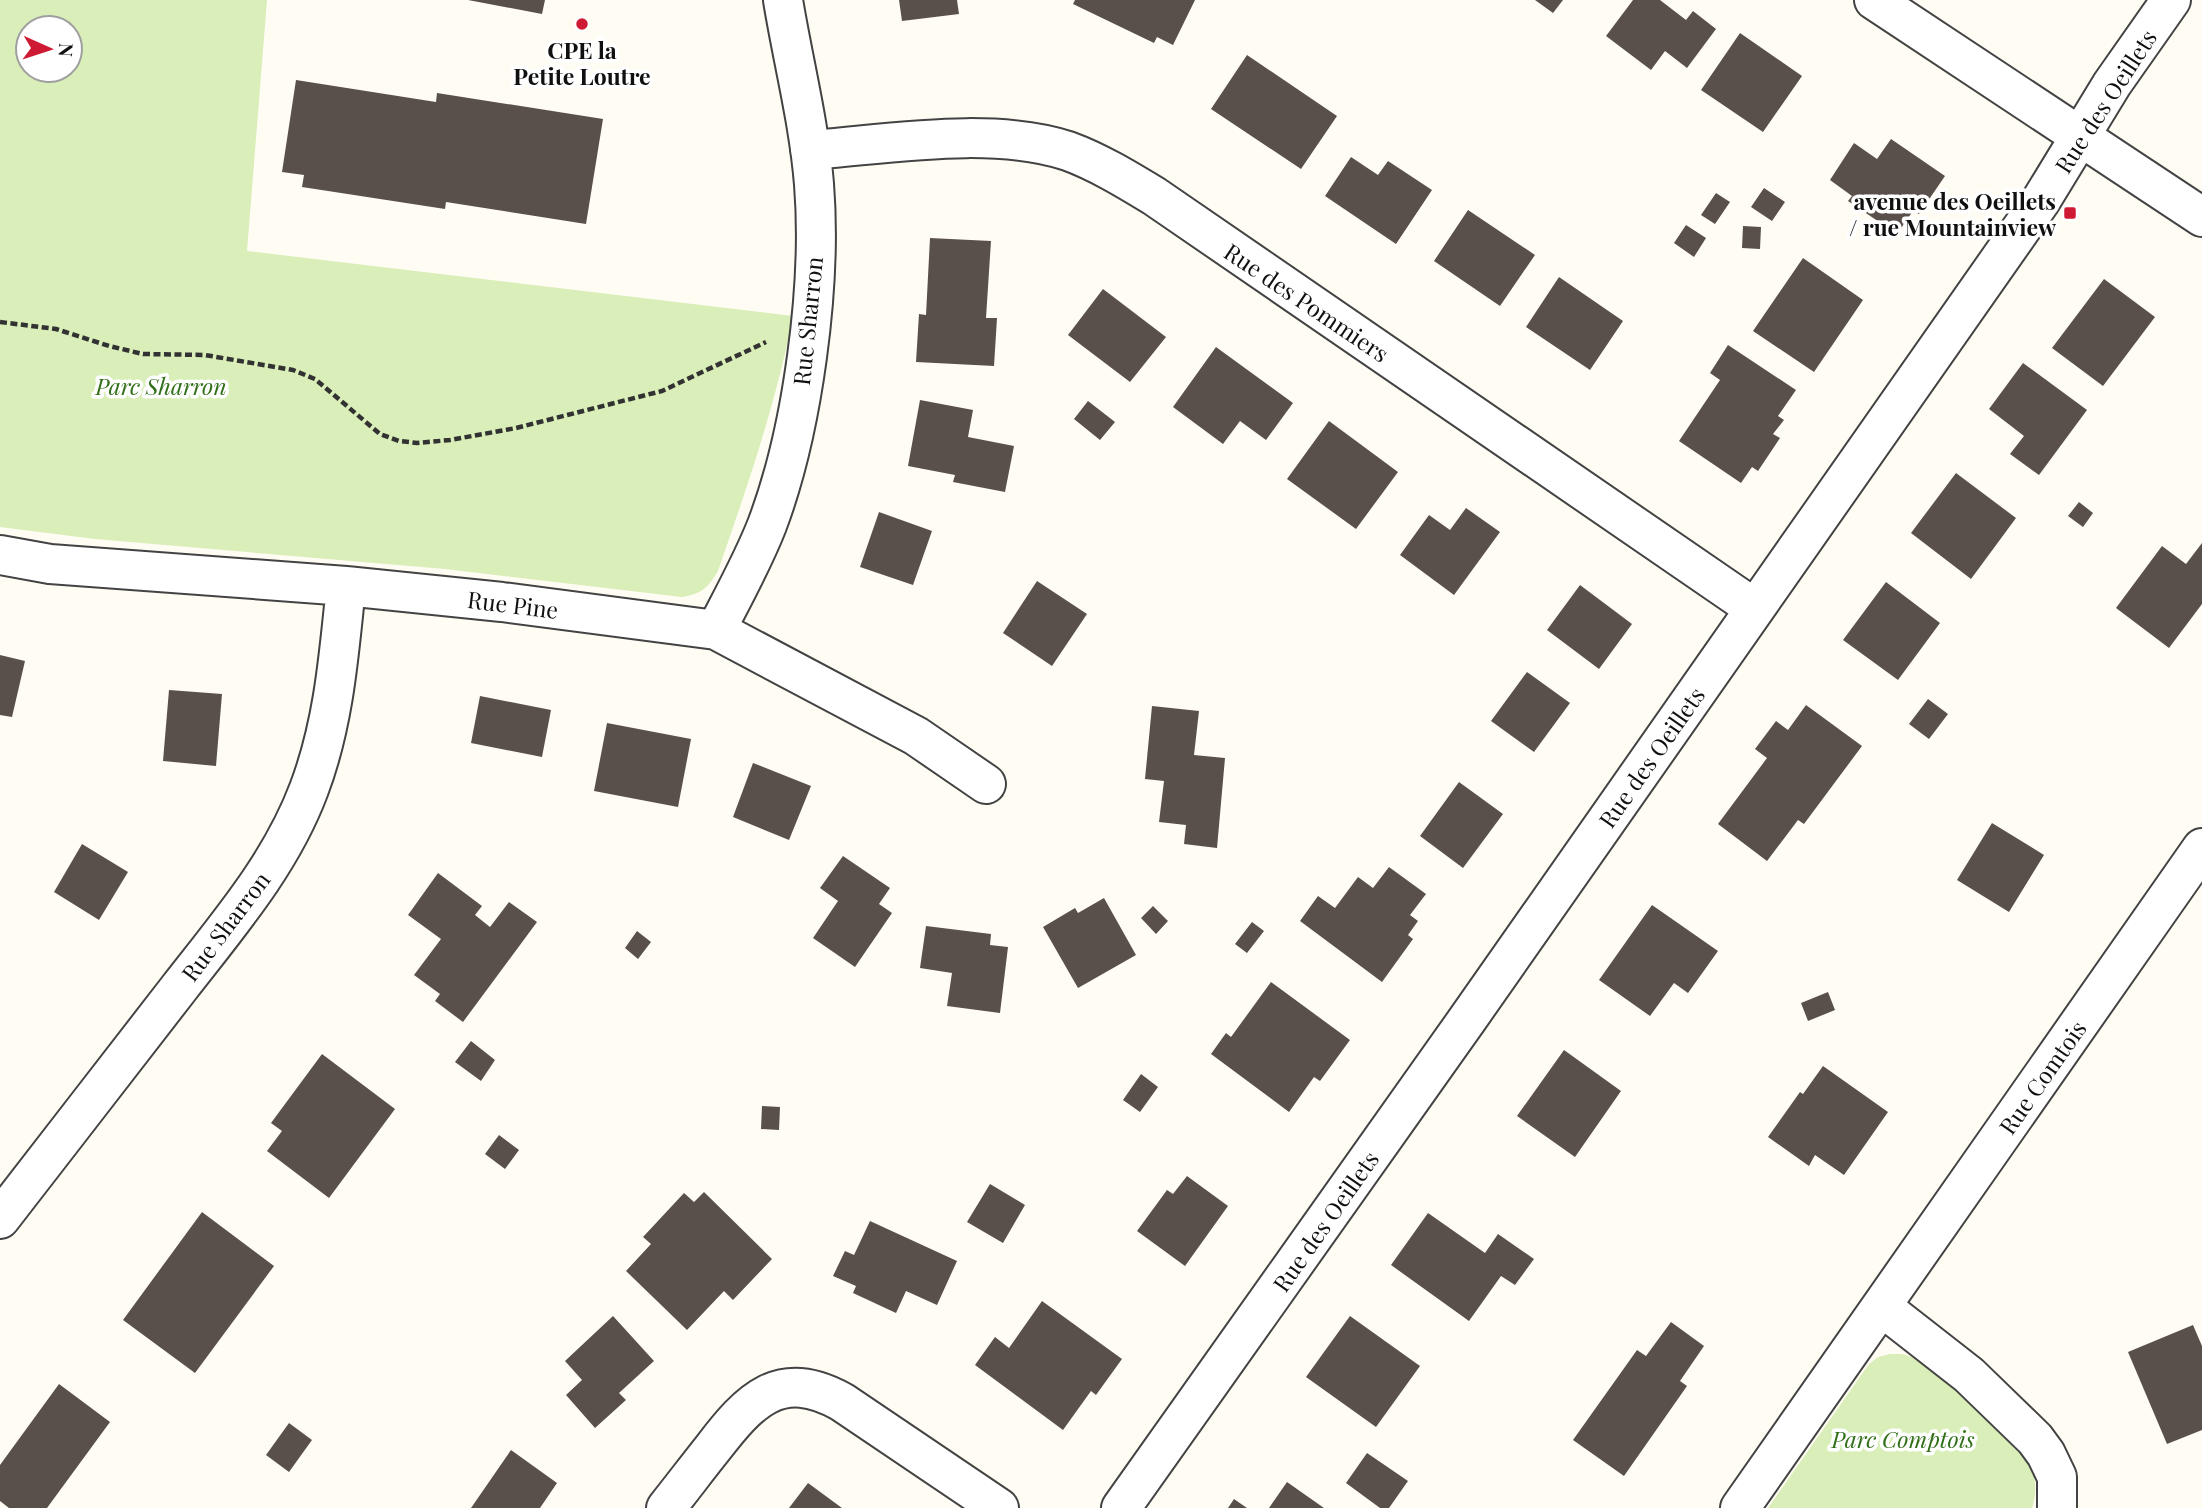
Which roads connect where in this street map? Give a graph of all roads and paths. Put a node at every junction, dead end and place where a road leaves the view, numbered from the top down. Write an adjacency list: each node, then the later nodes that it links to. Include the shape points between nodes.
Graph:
1 (782, 0): 5 (street, Rue Sharron)
2 (1874, 0): 4 (street)
3 (2171, 0): 4 (street, Rue des Oeillets)
4 (2080, 138): 6 (street); 11 (street, Rue des Oeillets, via 2040,202)
5 (810, 150): 11 (street, Rue des Pommiers, via 986,138 1067,151 1112,171); 12 (street, Rue Sharron, via 815,256 794,427 767,523)
6 (2202, 217)
7 (0, 322): 8 (path, via 56,329 143,354 205,355 293,370 315,379 380,434 417,443 505,430 662,391)
8 (775, 340)
9 (0, 555): 10 (street, Rue Pine, via 50,564)
10 (346, 586): 12 (street, Rue Pine); 15 (street, Rue Sharron, via 328,726 309,789 281,849)
11 (1754, 608): 19 (street, Rue des Oeillets)
12 (716, 630): 13 (street, Rue Pine, via 916,736)
13 (986, 785)
14 (2202, 848): 16 (street, Rue Comtois)
15 (0, 1219)
16 (1882, 1307): 20 (street, Rue Comtois); 21 (street, via 1969,1375 2035,1439 2057,1477)
17 (666, 1508): 18 (street, via 744,1409 766,1394 792,1388 818,1391 842,1402)
18 (999, 1508)
19 (1121, 1508)
20 (1740, 1508)
21 (2057, 1508)

